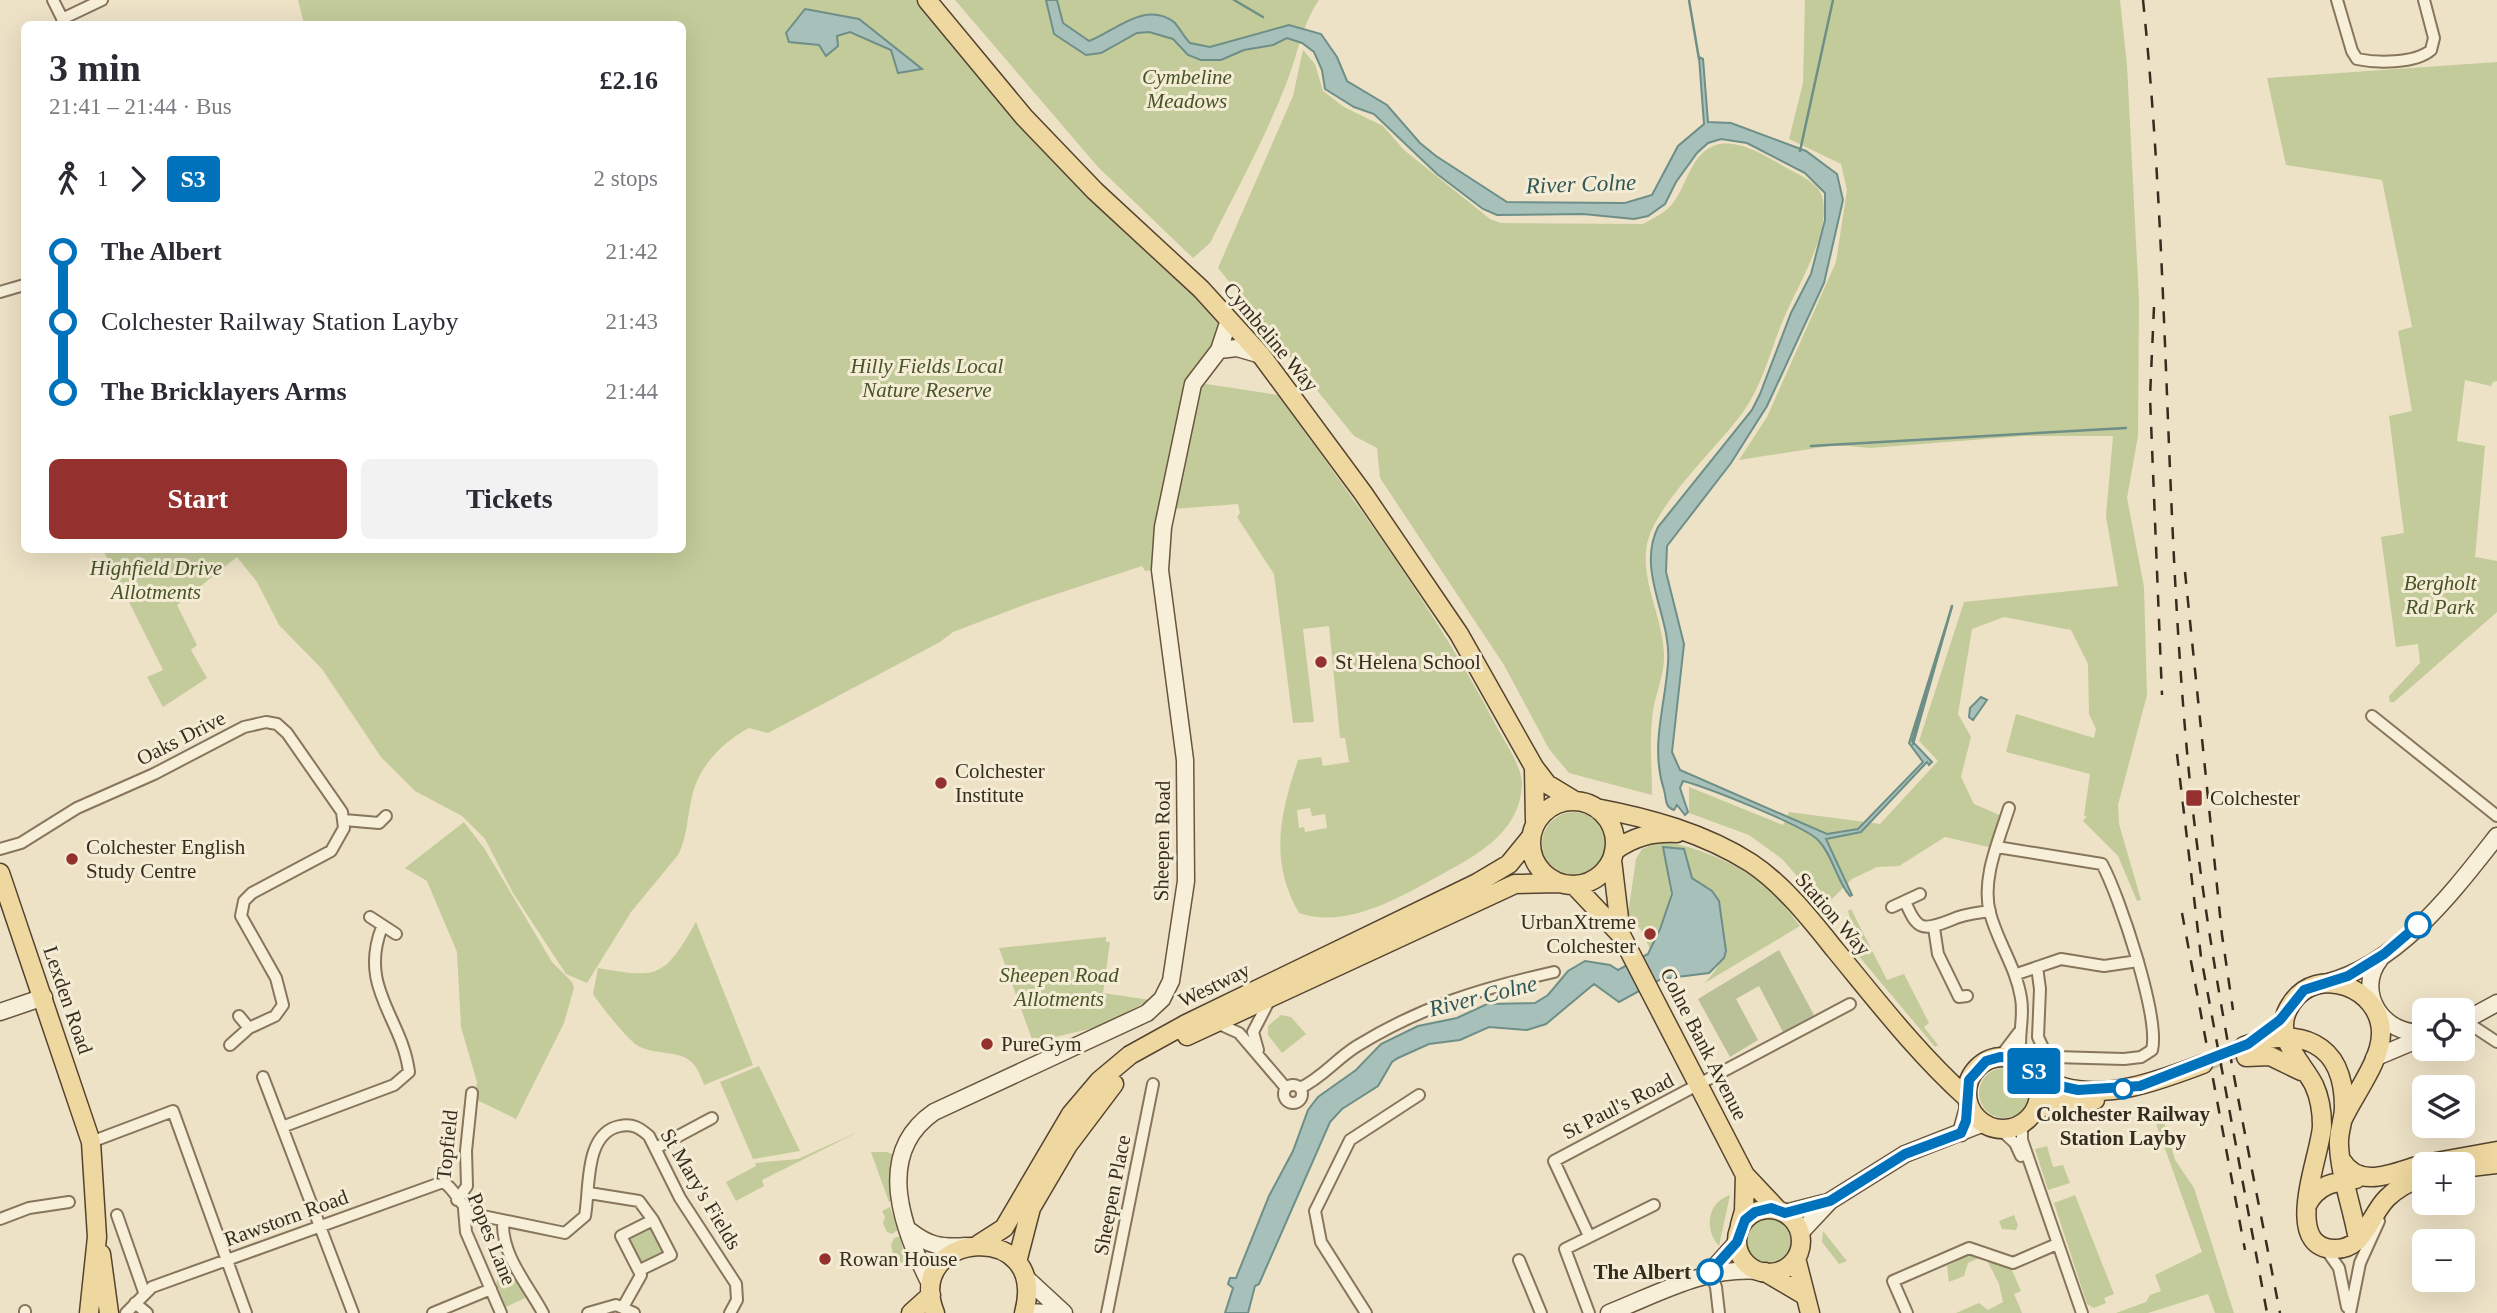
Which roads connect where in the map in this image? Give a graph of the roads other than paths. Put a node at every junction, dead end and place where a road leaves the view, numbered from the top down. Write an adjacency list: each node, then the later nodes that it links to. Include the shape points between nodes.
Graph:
1 (53, 0): 6 (street)
2 (102, 0): 7 (street)
3 (927, 0): 10 (main road, Cymbeline Way, via 1024,117)
4 (2337, 0): 5 (street, via 2352,51 2357,59 2366,61 2416,58 2431,50 2434,38)
5 (2424, 0)
6 (64, 21)
7 (66, 21)
8 (21, 286): 9 (street)
9 (0, 292)
10 (1229, 320): 11 (street, Sheepen Road); 12 (main road, Cymbeline Way)
11 (1219, 350): 12 (street, via 1237,348); 117 (street, Sheepen Road, via 1193,384 1184,414 1160,570 1185,760 1186,881 1171,981 1162,999 1147,1013 928,1116 911,1134 896,1174)
12 (1261, 355): 14 (main road, Cymbeline Way, via 1370,502 1451,623)
13 (2372, 716): 18 (street)
14 (1534, 767): 15 (main road, via 1548,784); 20 (main road)
15 (1576, 801): 16 (main road); 20 (main road, via 1553,806)
16 (1596, 808): 21 (main road, Station Way, via 1648,818); 27 (main road, via 1613,829)
17 (2009, 808): 25 (street)
18 (2497, 816)
19 (344, 820): 23 (street, via 382,820); 26 (street, Oaks Drive, via 287,733 266,722 244,727 77,808 21,843); 35 (street, via 342,835 331,850 253,892)
20 (1533, 829): 30 (main road, via 1538,866); 124 (main road, Westway, via 1509,864 1477,883 1130,1055 1099,1081 1071,1114 1004,1228)
21 (1684, 833): 24 (main road, Station Way); 70 (main road, Station Way, via 1717,845 1773,880)
22 (2497, 836): 44 (street, via 2452,893)
23 (383, 837)
24 (1636, 838): 27 (main road, Station Way); 33 (main road, via 1624,857)
25 (1997, 848): 37 (street, via 1989,874); 45 (street, via 2102,864)
26 (0, 849)
27 (1613, 855): 30 (main road, via 1597,878); 33 (main road, Colne Bank Avenue)
28 (0, 873): 51 (main road, Lexden Road)
29 (1538, 883): 30 (main road, Westway); 38 (main road); 52 (main road, Westway, via 1515,884 1484,897)
30 (1567, 884): 38 (main road, Colne Bank Avenue)
31 (1920, 894): 32 (street)
32 (1905, 901): 36 (street); 41 (street, via 1916,922)
33 (1618, 902): 43 (main road, Colne Bank Avenue)
34 (230, 906): 35 (street)
35 (242, 907): 55 (street, via 244,925 276,978)
36 (1892, 907)
37 (1990, 911): 41 (street, via 1961,916); 48 (street)
38 (1601, 912): 43 (main road, Colne Bank Avenue)
39 (370, 917): 40 (street)
40 (382, 927): 42 (street); 87 (street, via 373,955 376,981 409,1072 394,1085)
41 (1934, 928): 50 (street, via 1938,954 1959,998)
42 (396, 934)
43 (1620, 934): 80 (main road, Colne Bank Avenue)
44 (2384, 954): 49 (street, via 2348,976); 57 (street, via 2370,980)
45 (2138, 961): 46 (street, via 2104,966 2061,959); 46 (street, via 2154,1044 2147,1055 2124,1059 2055,1057 2044,1050 2038,1037)
46 (2037, 967): 48 (street)
47 (1554, 972): 73 (street, via 1456,996 1426,1009 1355,1048 1300,1088 1300,1098 1293,1102)
48 (2017, 974): 65 (street, via 2023,1012)
49 (2325, 983): 57 (main road, via 2358,991); 62 (main road, via 2304,990)
50 (1967, 996)
51 (44, 997): 58 (street); 90 (main road, Lexden Road)
52 (1271, 998): 61 (main road, Westway); 73 (street, via 1253,1032)
53 (2497, 1003): 59 (street)
54 (1850, 1004): 80 (street, St Paul's Road)
55 (283, 1005): 56 (street); 63 (street, via 275,1016)
56 (296, 1007)
57 (2376, 1009): 66 (street, via 2400,1031); 72 (main road, via 2381,1033)
58 (0, 1012)
59 (2475, 1015)
60 (239, 1016): 63 (street)
61 (1217, 1023): 73 (street, via 1240,1033); 131 (main road, Westway, via 1135,1065 1105,1091 1031,1208)
62 (2281, 1026): 75 (main road); 75 (main road, via 2246,1049); 78 (main road, via 2318,1046)
63 (249, 1028): 69 (street)
64 (2475, 1028): 68 (street)
65 (2019, 1032): 71 (street); 74 (street)
66 (2412, 1032)
67 (2412, 1042): 72 (street)
68 (2497, 1042)
69 (230, 1045)
70 (1923, 1057): 76 (main road, Station Way); 83 (main road, Station Way)
71 (2000, 1057): 74 (main road); 76 (main road, via 1986,1061)
72 (2374, 1058): 78 (main road); 86 (main road)
73 (1262, 1059)
74 (2026, 1065): 85 (main road, via 2039,1093); 85 (main road, via 2060,1086 2078,1090 2116,1090 2204,1069 2141,1095 2047,1104)
75 (2306, 1073): 78 (main road, via 2318,1079); 111 (main road, via 2320,1103 2322,1129)
76 (1972, 1074): 83 (main road)
77 (263, 1077): 87 (street)
78 (2338, 1078): 86 (main road)
79 (1153, 1084): 159 (street, Sheepen Place)
80 (1699, 1086): 98 (main road, Colne Bank Avenue); 120 (street, St Paul's Road, via 1553,1161)
81 (472, 1093): 108 (street, Topfield, via 467,1186)
82 (1419, 1095): 160 (street, via 1350,1140 1315,1211 1321,1242)
83 (1968, 1101): 88 (main road); 89 (street)
84 (712, 1118): 91 (street, via 692,1122)
85 (2027, 1119): 88 (main road, via 2012,1128); 104 (street, via 2022,1140)
86 (2342, 1121): 94 (main road)
87 (282, 1126): 116 (street)
88 (1991, 1126): 89 (street); 104 (street, via 2015,1143)
89 (1961, 1133): 106 (street, via 1905,1154)
90 (90, 1142): 122 (main road, Lexden Road); 127 (street, via 173,1111)
91 (656, 1148): 105 (street, St Mary's Fields, via 649,1136 634,1126 608,1130 594,1149); 154 (street, St Mary's Fields, via 680,1198 736,1283 737,1300)
92 (2497, 1151): 93 (main road)
93 (2475, 1155)
94 (2342, 1161): 99 (main road, via 2349,1171); 100 (main road)
95 (2497, 1164): 97 (main road)
96 (2412, 1167): 99 (main road)
97 (2475, 1167)
98 (1745, 1175): 110 (main road, Colne Bank Avenue); 119 (main road, Colne Bank Avenue)
99 (2369, 1178): 100 (main road)
100 (2346, 1181): 111 (main road, via 2321,1188); 121 (main road)
101 (443, 1182): 108 (street, Popes Lane); 116 (street, Rawstorn Road)
102 (2412, 1183): 121 (main road, via 2386,1199)
103 (2412, 1184): 129 (street, via 2388,1204)
104 (2038, 1190): 123 (street)
105 (589, 1193): 114 (street, via 639,1201); 115 (street, St Mary's Fields, via 585,1216 565,1233)
106 (1830, 1201): 110 (street); 118 (street)
107 (69, 1202): 113 (street, via 29,1208)
108 (460, 1204): 115 (street, St Mary's Fields); 134 (street, Popes Lane, via 466,1232)
109 (1654, 1205): 120 (street)
110 (1781, 1211): 118 (main road); 119 (main road, via 1755,1212)
111 (2304, 1212): 125 (main road, via 2309,1231)
112 (117, 1215): 137 (street, via 127,1259)
113 (0, 1219)
114 (653, 1220): 130 (street, via 671,1255); 130 (street, via 621,1236)
115 (503, 1223): 151 (street, via 509,1254)
116 (321, 1225): 127 (street, Rawstorn Road); 148 (street)
117 (908, 1229): 124 (street, via 924,1242 943,1248); 135 (street, Sheepen Road)
118 (1800, 1233): 126 (main road)
119 (1738, 1235): 132 (street); 133 (main road, via 1743,1259)
120 (1589, 1236): 162 (street, via 1565,1249)
121 (2358, 1240): 125 (main road, via 2345,1248); 129 (street)
122 (97, 1244): 136 (main road, via 104,1262); 142 (main road)
123 (2057, 1244): 166 (street, via 2012,1263 1969,1248 1893,1281); 167 (street)
124 (973, 1245): 131 (main road, via 1001,1249); 135 (main road, Westway, via 944,1259)
125 (2323, 1246): 168 (street, via 2339,1268)
126 (1796, 1258): 133 (main road, via 1781,1270); 138 (main road)
127 (227, 1260): 137 (street, Rawstorn Road); 147 (street)
128 (1519, 1260): 161 (street)
129 (2360, 1263): 168 (street)
130 (640, 1270): 140 (street)
131 (1021, 1270): 141 (main road, Westway, via 1028,1294); 158 (street)
132 (1710, 1272): 133 (street); 163 (street); 164 (street)
133 (1762, 1272): 138 (main road)
134 (491, 1289): 149 (street); 150 (street, Popes Lane)
135 (931, 1290): 155 (main road, Westway); 156 (main road)
136 (105, 1291): 143 (main road); 144 (main road)
137 (144, 1293): 139 (street)
138 (1804, 1295): 165 (main road)
139 (135, 1303): 145 (street); 146 (street)
140 (623, 1307): 152 (street, via 607,1306); 153 (street)
141 (1024, 1312): 157 (street)
142 (89, 1313)
143 (101, 1313)
144 (109, 1313)
145 (126, 1313)
146 (147, 1313)
147 (246, 1313)
148 (353, 1313)
149 (433, 1313)
150 (501, 1313)
151 (543, 1313)
152 (588, 1313)
153 (634, 1313)
154 (730, 1313)
155 (911, 1313)
156 (935, 1313)
157 (1049, 1313)
158 (1064, 1313)
159 (1107, 1313)
160 (1366, 1313)
161 (1541, 1313)
162 (1589, 1313)
163 (1609, 1313)
164 (1719, 1313)
165 (1810, 1313)
166 (1907, 1313)
167 (2082, 1313)
168 (2350, 1313)

